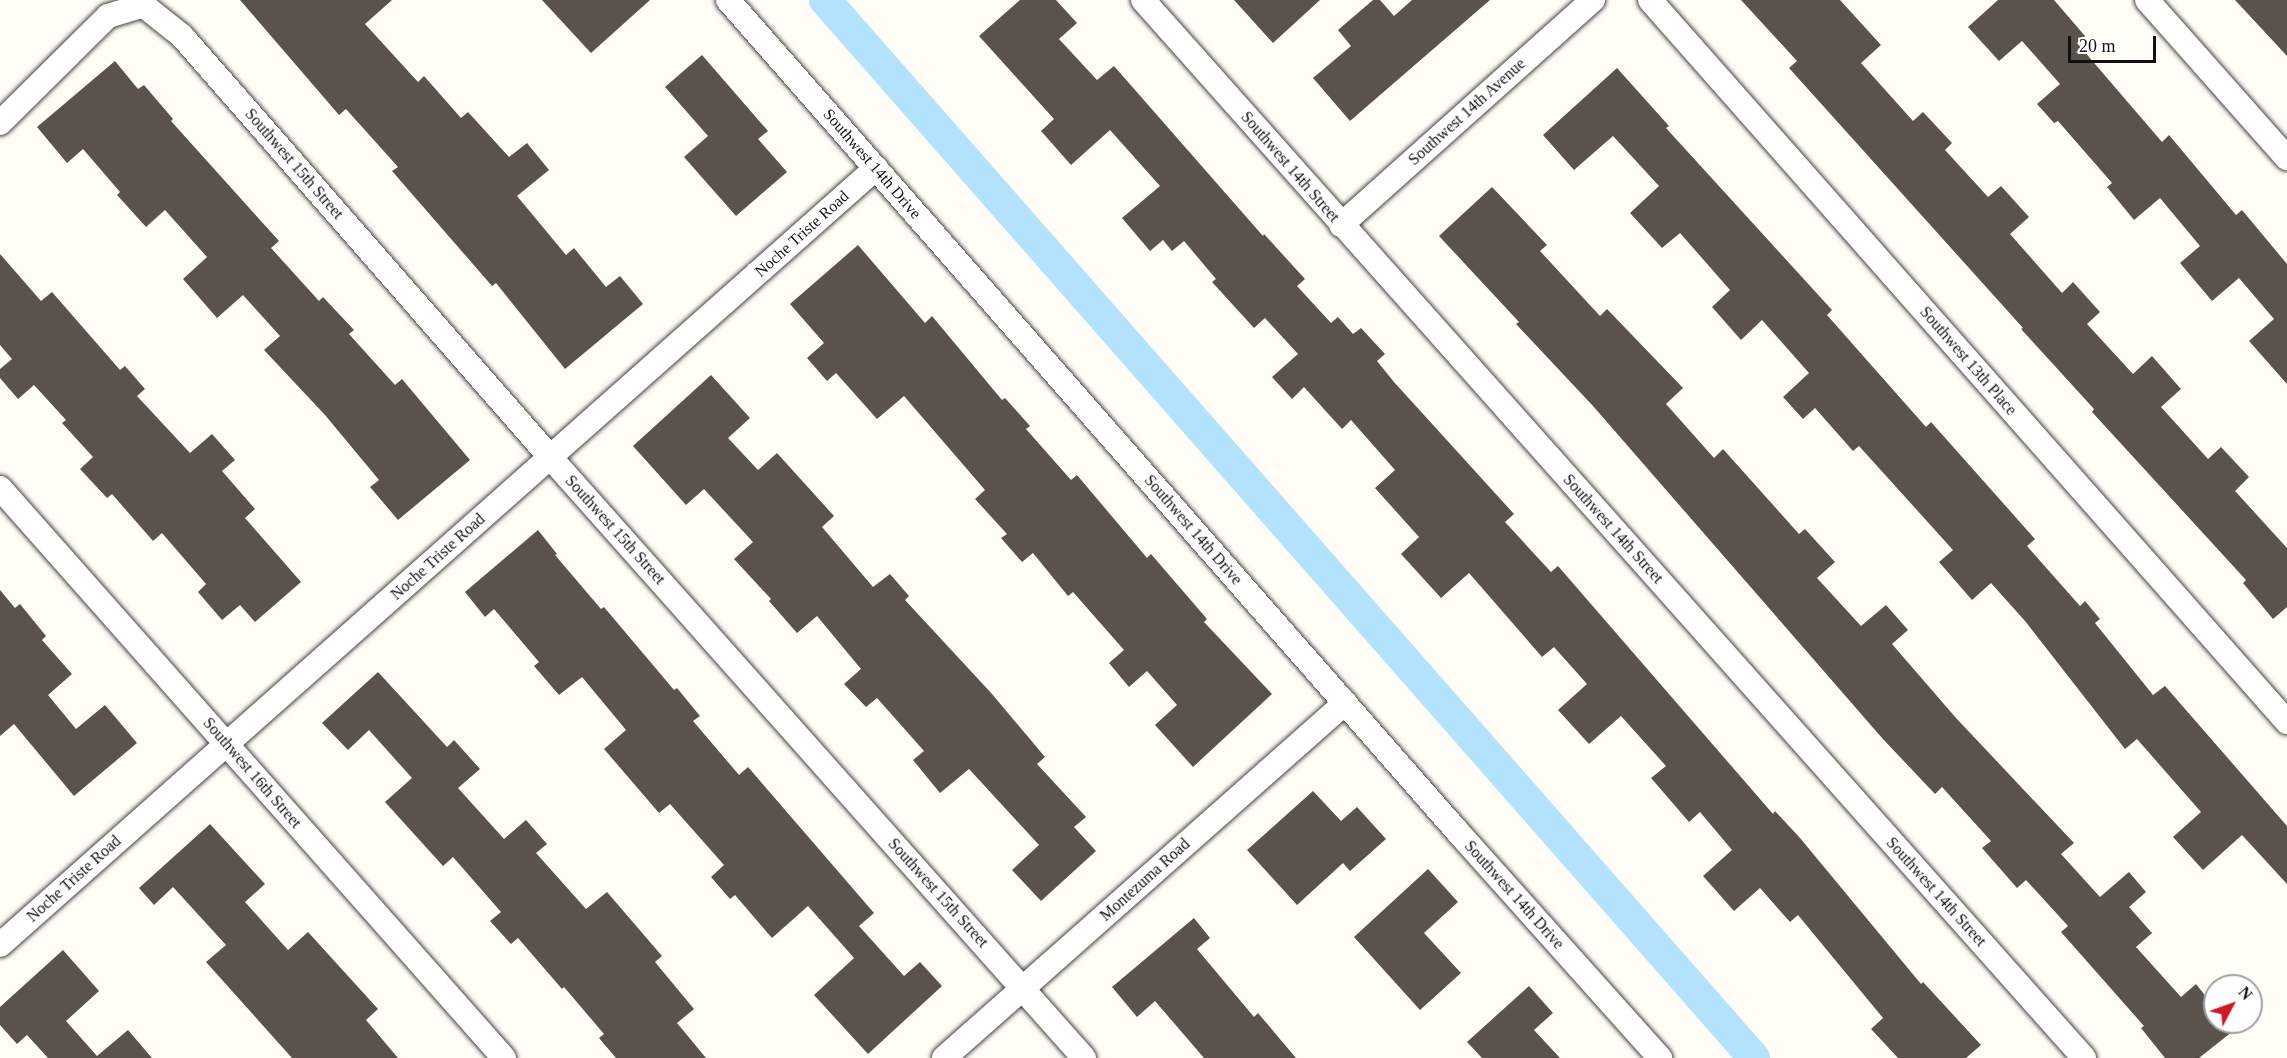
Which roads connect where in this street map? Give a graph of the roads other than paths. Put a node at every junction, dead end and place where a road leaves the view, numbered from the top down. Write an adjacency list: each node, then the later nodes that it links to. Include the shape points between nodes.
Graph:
1 (728, 0): 8 (street, Southwest 14th Drive)
2 (1143, 0): 9 (street, Southwest 14th Street)
3 (1593, 0): 9 (street, Southwest 14th Avenue)
4 (1650, 0): 13 (street, Southwest 13th Place)
5 (2147, 0): 7 (street)
6 (0, 123): 10 (street, Southwest 15th Street, via 108,16 143,4 182,36)
7 (2287, 158)
8 (876, 168): 10 (street, Noche Triste Road); 12 (street, Southwest 14th Drive)
9 (1341, 225): 21 (street, Southwest 14th Street)
10 (550, 457): 14 (street, Noche Triste Road); 16 (street, Southwest 15th Street)
11 (0, 488): 14 (street, Southwest 16th Street)
12 (1345, 703): 16 (street, Montezuma Road); 20 (street, Southwest 14th Drive)
13 (2287, 722)
14 (227, 744): 15 (street, Noche Triste Road); 17 (street, Southwest 16th Street)
15 (0, 945)
16 (1023, 988): 18 (street, Montezuma Road); 19 (street, Southwest 15th Street)
17 (504, 1058)
18 (944, 1058)
19 (1084, 1058)
20 (1660, 1058)
21 (2084, 1058)

